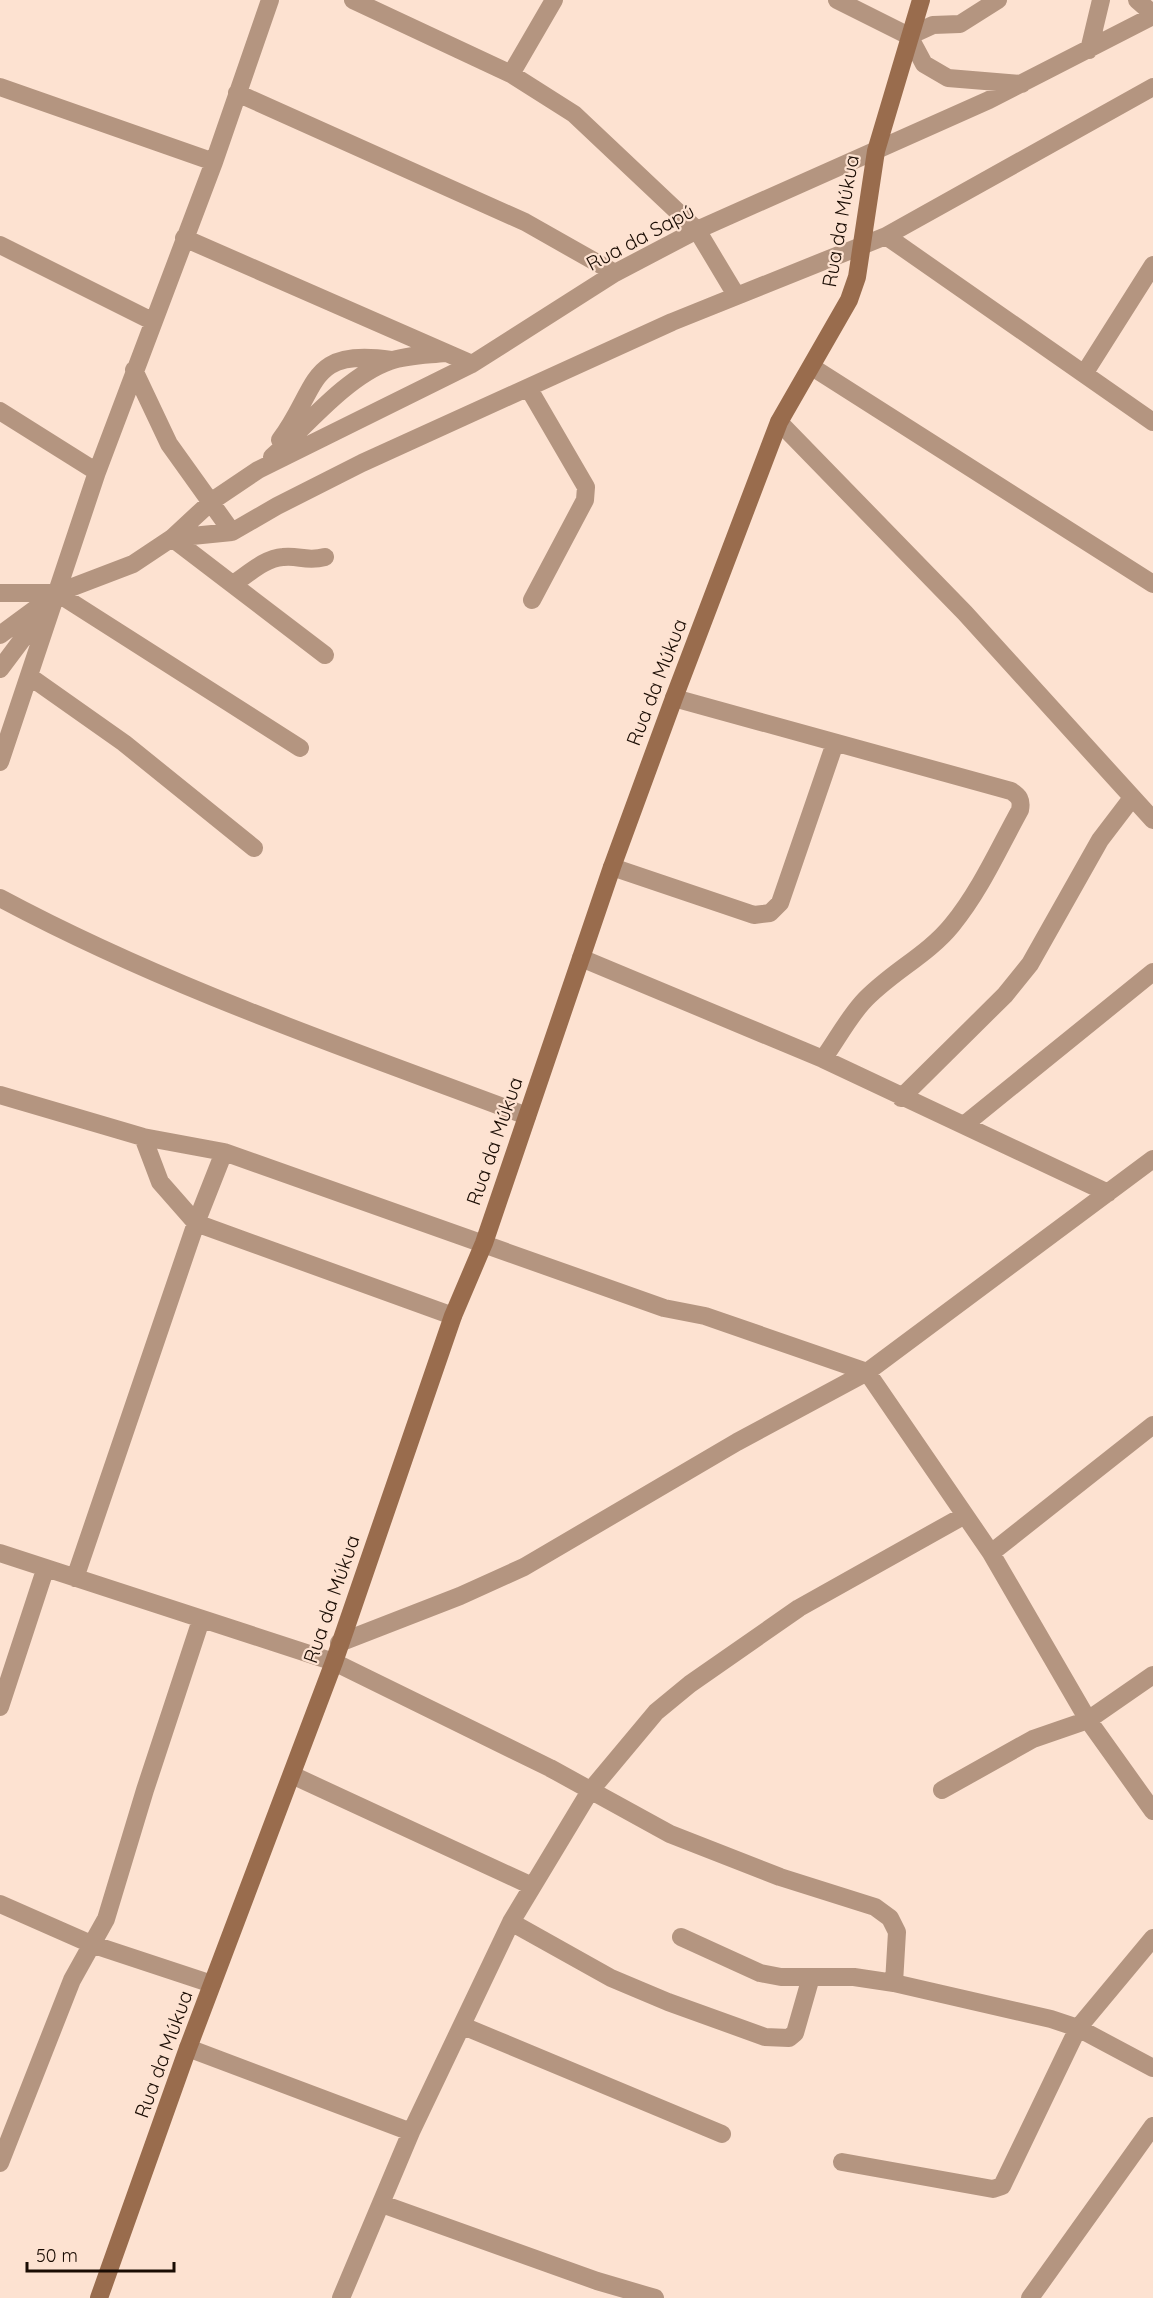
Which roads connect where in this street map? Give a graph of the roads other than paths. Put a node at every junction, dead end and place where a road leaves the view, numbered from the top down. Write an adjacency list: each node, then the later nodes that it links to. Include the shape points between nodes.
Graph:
1 (270, 0): 16 (street)
2 (353, 0): 12 (street)
3 (554, 0): 12 (street)
4 (837, 0): 10 (street)
5 (921, 0): 10 (street, Rua da Múkua)
6 (998, 0): 10 (street, via 960,24 933,25)
7 (1101, 0): 11 (street)
8 (1137, 0): 9 (street)
9 (1153, 15): 11 (street, Rua da Sapú)
10 (909, 36): 13 (street, via 924,64 948,78); 17 (street, Rua da Múkua)
11 (1089, 50): 13 (street, Rua da Sapú)
12 (511, 74): 19 (street, via 574,114)
13 (1022, 84): 17 (street, Rua da Sapú)
14 (0, 87): 18 (street)
15 (1153, 87): 20 (street, Rua da Sapú)
16 (237, 93): 18 (street); 25 (street, via 525,222)
17 (876, 151): 19 (street, Rua da Sapú); 22 (street, Rua da Múkua)
18 (214, 162): 21 (street)
19 (697, 230): 25 (street, Rua da Sapú); 26 (street)
20 (886, 236): 22 (street, Rua da Sapú); 33 (street)
21 (184, 238): 27 (street); 28 (street)
22 (862, 244): 26 (street, Rua da Sapú); 31 (street, Rua da Múkua, via 849,300)
23 (0, 245): 27 (street)
24 (1153, 265): 33 (street)
25 (615, 273): 30 (street, Rua da Sapú)
26 (736, 295): 34 (street, Rua da Sapú)
27 (152, 321): 32 (street)
28 (445, 353): 29 (street); 30 (street)
29 (392, 360): 38 (street, via 352,382); 38 (street, via 364,356 336,362 323,370 310,385 288,430)
30 (472, 364): 38 (street, Rua da Sapú)
31 (812, 367): 36 (street, Rua da Múkua); 45 (street)
32 (134, 370): 39 (street); 40 (street, via 169,444)
33 (1084, 374): 37 (street)
34 (530, 389): 41 (street, Rua da Sapú, via 362,463); 48 (street, via 586,487 585,500)
35 (0, 411): 39 (street)
36 (779, 422): 53 (street, Rua da Múkua); 58 (street, via 965,613)
37 (1153, 422)
38 (258, 470): 40 (street, Rua da Sapú)
39 (97, 472): 47 (street)
40 (212, 501): 41 (street); 42 (street, Rua da Sapú)
41 (232, 532): 42 (street, Rua da Sapú)
42 (172, 538): 44 (street); 47 (street, Rua da Sapú, via 133,564)
43 (326, 557): 44 (street, via 312,561 285,556 272,559)
44 (232, 584): 50 (street)
45 (1153, 584)
46 (0, 593): 47 (street)
47 (57, 593): 49 (street, Rua da Sapú); 51 (street); 52 (street); 56 (street)
48 (532, 600)
49 (0, 634)
50 (325, 655)
51 (0, 669)
52 (29, 676): 54 (street); 60 (street, via 124,743)
53 (674, 698): 55 (street); 61 (street, Rua da Múkua)
54 (6, 729): 57 (street)
55 (835, 743): 61 (street, via 780,903 770,913 754,915); 65 (street, via 1011,791 1021,802 980,882 953,924 932,947 862,1003)
56 (300, 748)
57 (0, 762)
58 (1132, 798): 59 (street); 67 (street, via 1100,840 1030,964 1005,995)
59 (1153, 820)
60 (254, 848)
61 (612, 867): 63 (street, Rua da Múkua)
62 (0, 898): 68 (street, via 232,1005)
63 (581, 958): 65 (street); 68 (street, Rua da Múkua)
64 (1153, 972): 69 (street)
65 (823, 1059): 67 (street)
66 (0, 1095): 70 (street)
67 (901, 1098): 69 (street)
68 (527, 1116): 75 (street, Rua da Múkua)
69 (964, 1125): 73 (street)
70 (143, 1137): 71 (street); 74 (street, via 160,1182)
71 (224, 1152): 74 (street); 75 (street)
72 (1153, 1159): 73 (street)
73 (1108, 1193): 77 (street)
74 (196, 1223): 76 (street); 83 (street)
75 (483, 1244): 76 (street, Rua da Múkua); 77 (street, via 664,1308 705,1316)
76 (453, 1317): 85 (street, Rua da Múkua)
77 (867, 1372): 79 (street); 85 (street, via 737,1442 524,1567)
78 (1153, 1425): 81 (street)
79 (965, 1515): 81 (street); 92 (street, via 798,1608 690,1684 656,1712)
80 (0, 1553): 82 (street)
81 (992, 1553): 89 (street)
82 (45, 1570): 83 (street); 88 (street)
83 (75, 1578): 84 (street)
84 (201, 1620): 86 (street); 99 (street, via 106,1919)
85 (339, 1643): 86 (street, Rua da Múkua)
86 (334, 1662): 90 (street, Rua da Múkua); 92 (street)
87 (1153, 1675): 89 (street)
88 (0, 1707)
89 (1088, 1720): 91 (street, via 1033,1739); 93 (street)
90 (292, 1775): 94 (street); 102 (street, Rua da Múkua)
91 (942, 1790)
92 (590, 1791): 94 (street); 101 (street, via 670,1834 780,1877 875,1907 890,1918 897,1932)
93 (1153, 1811)
94 (532, 1886): 96 (street)
95 (0, 1904): 99 (street)
96 (511, 1922): 100 (street, via 611,1977 765,2037 789,2037 795,2033); 103 (street)
97 (681, 1937): 100 (street, via 760,1973)
98 (1153, 1938): 104 (street)
99 (91, 1944): 102 (street); 111 (street, via 72,1980)
100 (812, 1977): 101 (street, via 854,1977)
101 (894, 1983): 104 (street)
102 (212, 1984): 105 (street, Rua da Múkua)
103 (463, 2026): 108 (street); 109 (street)
104 (1078, 2028): 106 (street); 110 (street, via 998,2189)
105 (188, 2048): 108 (street); 113 (street, Rua da Múkua)
106 (1153, 2068)
107 (1153, 2126): 116 (street)
108 (411, 2132): 112 (street)
109 (722, 2134)
110 (842, 2162)
111 (0, 2163)
112 (382, 2204): 114 (street); 115 (street)
113 (99, 2298)
114 (341, 2298)
115 (655, 2298)
116 (1030, 2298)

